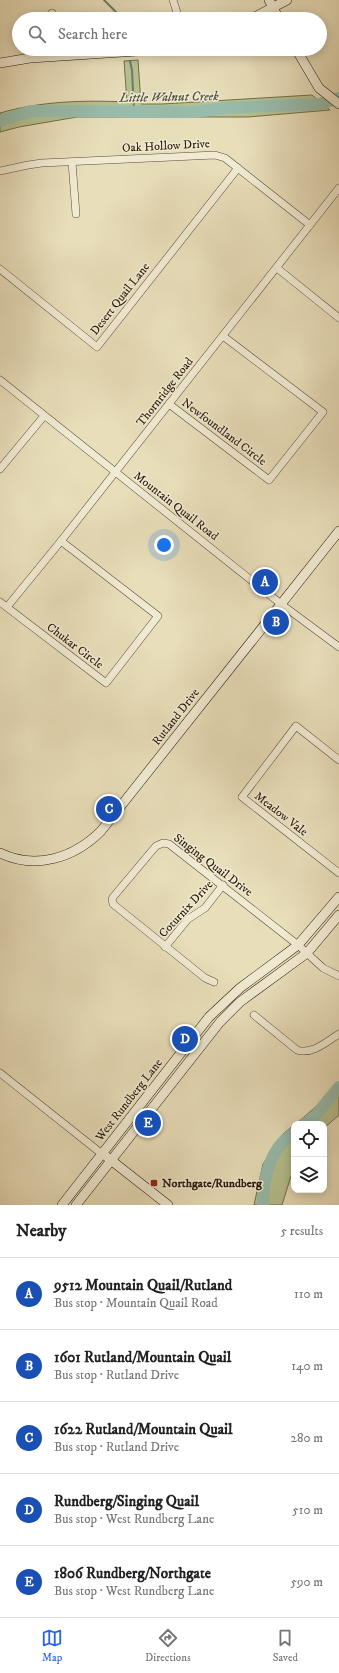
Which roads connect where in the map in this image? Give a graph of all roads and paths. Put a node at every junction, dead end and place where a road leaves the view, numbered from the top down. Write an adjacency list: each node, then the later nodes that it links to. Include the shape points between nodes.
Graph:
1 (173, 0): 4 (street)
2 (287, 0): 3 (street)
3 (271, 4): 5 (street)
4 (177, 12)
5 (260, 12)
6 (38, 56): 8 (street)
7 (300, 56): 9 (street, via 319,88)
8 (0, 63)
9 (339, 104)
10 (72, 162): 11 (street, Oak Hollow Drive, via 210,154 225,158); 12 (street, Oak Hollow Drive, via 28,165); 14 (street)
11 (238, 168): 15 (street, Oak Hollow Drive); 17 (street, Desert Quail Lane, via 97,346)
12 (0, 171)
13 (339, 188): 15 (street, Thornridge Road)
14 (76, 214)
15 (310, 225): 16 (street, Thornridge Road)
16 (277, 268): 18 (street); 19 (street, Thornridge Road)
17 (0, 269)
18 (339, 318)
19 (223, 336): 21 (street, Thornridge Road); 21 (street, Newfoundland Circle, via 323,412 269,480)
20 (0, 380): 22 (street, Mountain Quail Road)
21 (169, 404): 24 (street, Thornridge Road)
22 (44, 416): 23 (street); 24 (street, Mountain Quail Road)
23 (0, 469)
24 (115, 472): 26 (street, Thornridge Road); 28 (street, Mountain Quail Road)
25 (339, 531): 28 (street, Rutland Drive)
26 (61, 541): 29 (street, Thornridge Road); 29 (street, Chukar Circle, via 158,616 106,683)
27 (0, 602): 29 (street, Chukar Circle)
28 (281, 604): 30 (street, Mountain Quail Road); 32 (street, Rutland Drive, via 101,832 91,841 70,854 51,860 23,860)
29 (7, 607)
30 (339, 647)
31 (339, 760): 33 (street, Meadow Vale, via 296,726 242,797)
32 (0, 853)
33 (339, 873)
34 (223, 885): 37 (street, Singing Quail Drive); 38 (street, Coturnix Drive, via 205,908 188,919); 38 (street, Singing Quail Drive, via 170,844 163,842 156,846 114,896 112,902 116,909)
35 (339, 897): 37 (street, West Rundberg Lane)
36 (339, 916): 39 (street, West Rundberg Lane)
37 (298, 945): 39 (street, Singing Quail Drive); 43 (street, West Rundberg Lane, via 224,1002)
38 (165, 947): 41 (street, Singing Quail Drive)
39 (307, 953): 40 (street, Singing Quail Drive, via 328,971); 45 (street, West Rundberg Lane, via 240,1002)
40 (339, 976)
41 (214, 982)
42 (254, 1015): 44 (street, via 300,1051 311,1051)
43 (199, 1030): 45 (street); 47 (street, West Rundberg Lane)
44 (339, 1034)
45 (208, 1037): 48 (street, West Rundberg Lane)
46 (0, 1073): 47 (street)
47 (102, 1154): 48 (street); 49 (street, West Rundberg Lane)
48 (111, 1160): 50 (street, West Rundberg Lane); 51 (street)
49 (62, 1205)
50 (76, 1205)
51 (168, 1205)

